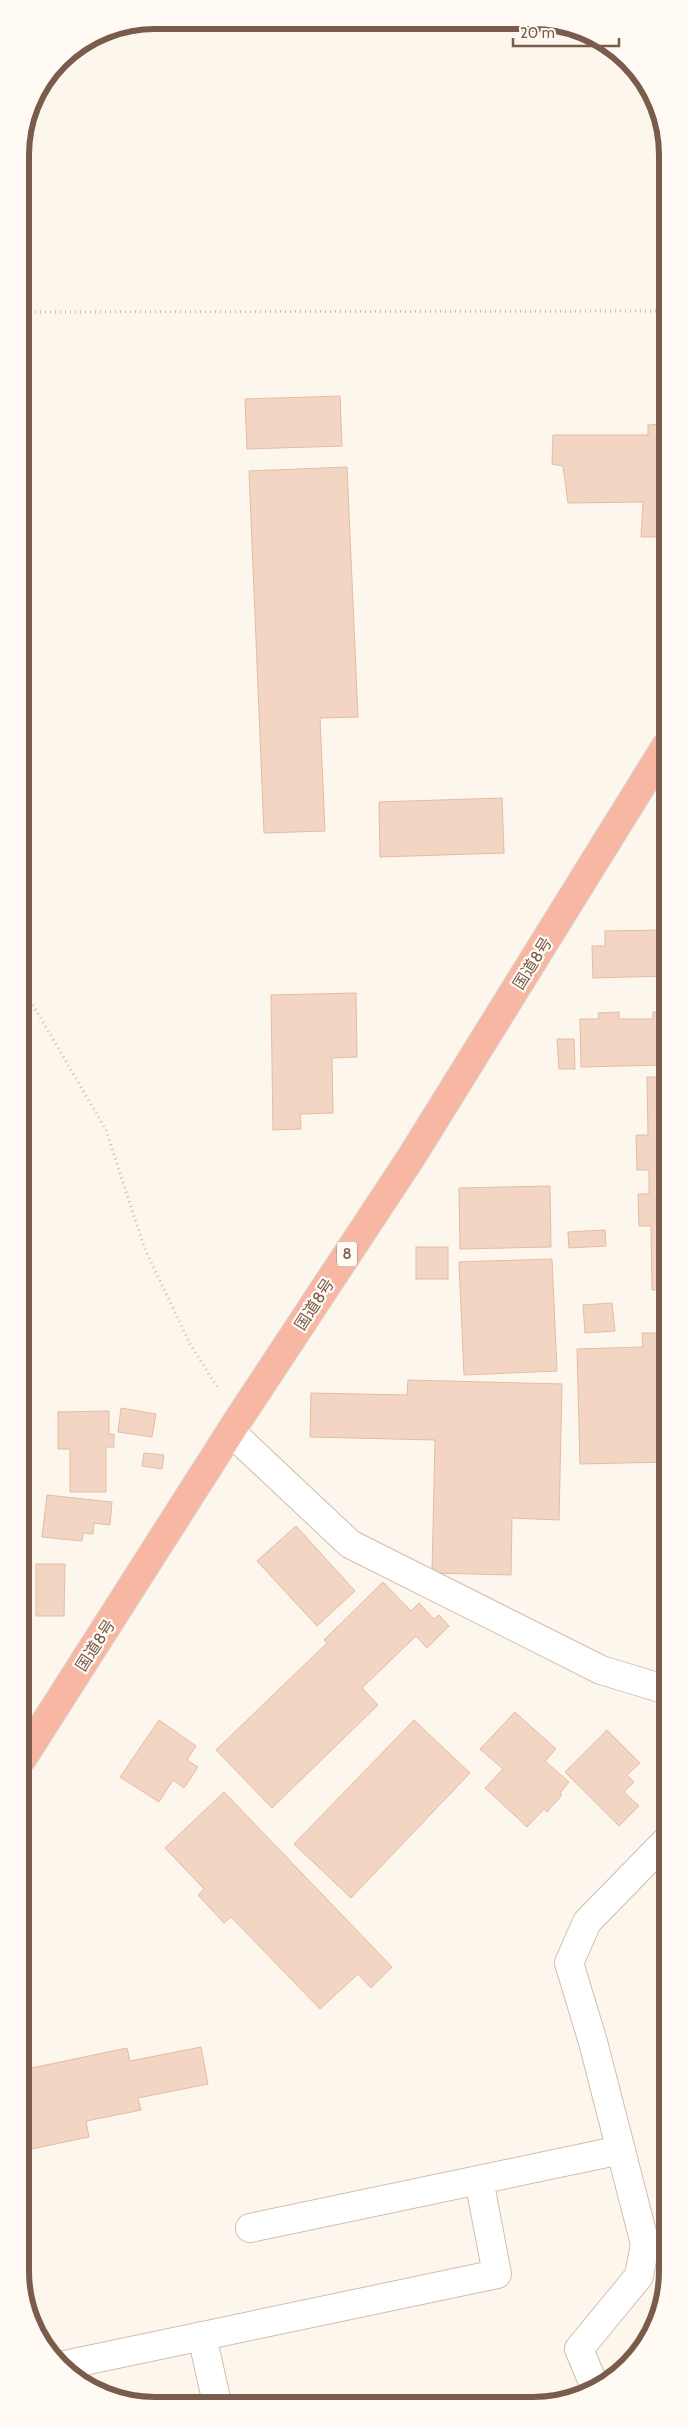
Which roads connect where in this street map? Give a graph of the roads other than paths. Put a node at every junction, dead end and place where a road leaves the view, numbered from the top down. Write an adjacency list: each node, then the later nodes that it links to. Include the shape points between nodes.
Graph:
1 (659, 757): 2 (highway, 国道8号 / 8, via 412,1156)
2 (235, 1426): 3 (street, via 350,1544 601,1670); 4 (highway, 国道8号 / 8)
3 (659, 1688)
4 (29, 1748)
5 (659, 1848): 6 (street, via 587,1922 569,1963)
6 (621, 2150): 7 (street); 11 (street, via 645,2244 639,2276 579,2350)
7 (479, 2180): 8 (street); 9 (street, via 497,2274)
8 (250, 2228)
9 (202, 2336): 10 (street); 12 (street)
10 (70, 2364)
11 (593, 2382)
12 (215, 2397)

